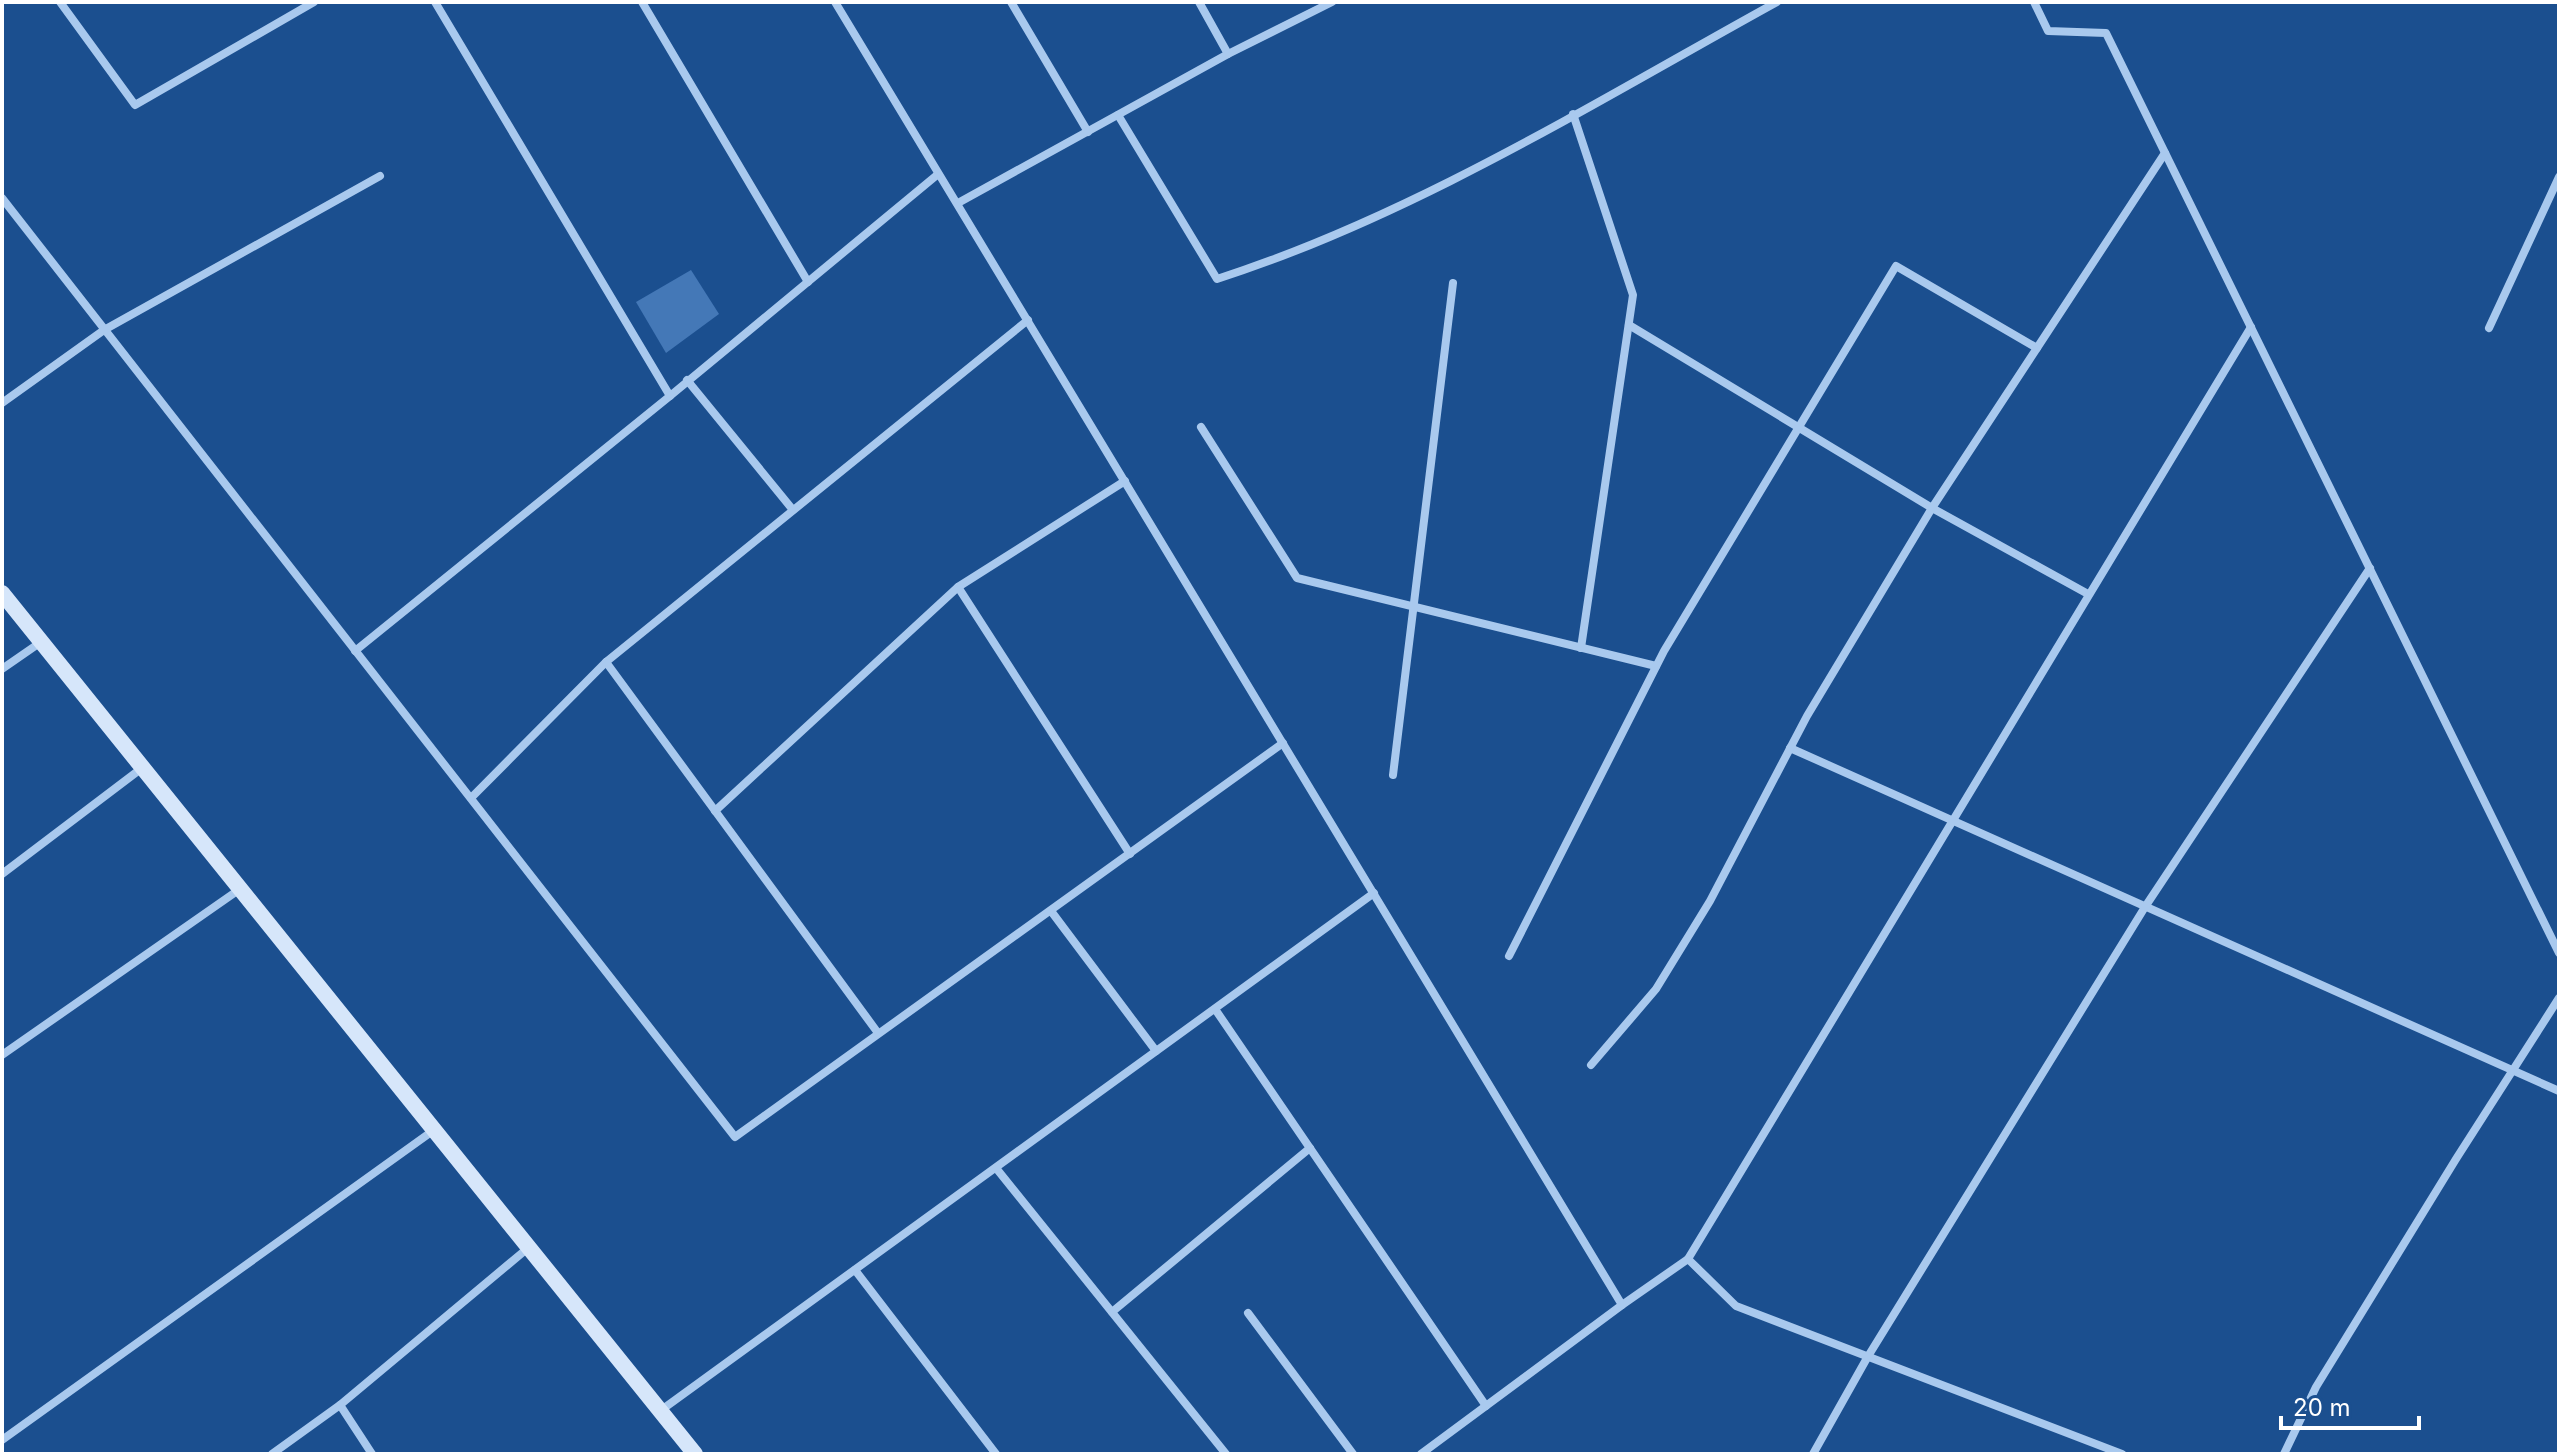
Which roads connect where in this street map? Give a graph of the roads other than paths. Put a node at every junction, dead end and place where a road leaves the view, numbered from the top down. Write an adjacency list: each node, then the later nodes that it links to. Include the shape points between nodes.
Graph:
1 (60, 2): 2 (street, via 135,105)
2 (314, 2)
3 (435, 2): 30 (street)
4 (642, 2): 21 (street)
5 (835, 2): 16 (street)
6 (1011, 2): 14 (street)
7 (1199, 2): 11 (street)
8 (1332, 2): 11 (street)
9 (1777, 2): 12 (street)
10 (2034, 2): 15 (street, via 2048,31 2106,33)
11 (1228, 54): 13 (street)
12 (1573, 114): 13 (street, via 1334,236 1217,279); 24 (street, via 1633,295)
13 (1118, 115): 14 (street)
14 (1088, 132): 20 (street)
15 (2165, 153): 25 (street); 28 (street)
16 (937, 175): 20 (street); 21 (street)
17 (380, 176): 27 (street)
18 (2559, 177): 26 (street)
19 (2, 198): 27 (street)
20 (958, 203): 23 (street)
21 (808, 282): 29 (street)
22 (1453, 283): 41 (street)
23 (1028, 320): 34 (street); 36 (street)
24 (1629, 325): 33 (street); 43 (street)
25 (2251, 327): 37 (street); 40 (street)
26 (2489, 328)
27 (104, 330): 31 (street); 44 (street)
28 (2037, 348): 33 (street, via 1896,266); 35 (street)
29 (687, 380): 30 (street); 36 (street)
30 (670, 396): 44 (street)
31 (2, 403)
32 (1201, 427): 41 (street, via 1297,578)
33 (1799, 428): 35 (street); 46 (street)
34 (1125, 481): 38 (street); 48 (street)
35 (1932, 508): 40 (street); 49 (street)
36 (793, 510): 45 (street)
37 (2370, 568): 59 (street); 61 (street)
38 (958, 587): 53 (street); 55 (street)
39 (2, 593): 42 (street)
40 (2088, 594): 54 (street)
41 (1414, 606): 43 (street); 51 (street)
42 (41, 642): 47 (street); 50 (street)
43 (1581, 648): 46 (street)
44 (355, 651): 52 (street)
45 (606, 662): 52 (street); 53 (street)
46 (1656, 666): 62 (street)
47 (2, 669)
48 (1283, 743): 55 (street); 58 (street)
49 (1790, 748): 54 (street); 68 (street, via 1710,901 1656,989)
50 (142, 768): 56 (street); 57 (street)
51 (1393, 775)
52 (471, 798): 65 (street, via 735,1137)
53 (715, 811): 65 (street)
54 (1952, 821): 59 (street); 75 (street)
55 (1130, 854): 60 (street)
56 (2, 874)
57 (240, 889): 67 (street); 71 (street)
58 (1374, 893): 64 (street); 77 (street)
59 (2145, 907): 69 (street); 80 (street)
60 (1051, 911): 65 (street); 66 (street)
61 (2559, 953)
62 (1509, 956)
63 (2559, 998): 69 (street)
64 (1215, 1009): 66 (street); 72 (street)
65 (878, 1033)
66 (1156, 1051): 73 (street)
67 (2, 1055)
68 (1591, 1065)
69 (2512, 1071): 70 (street); 94 (street, via 2316,1387)
70 (2559, 1091)
71 (434, 1130): 74 (street); 84 (street)
72 (1310, 1148): 78 (street); 82 (street)
73 (996, 1168): 76 (street); 78 (street)
74 (528, 1248): 81 (street); 83 (street)
75 (1688, 1259): 77 (street); 80 (street, via 1736,1306)
76 (855, 1270): 83 (street); 88 (street)
77 (1622, 1305): 82 (street)
78 (1112, 1312): 89 (street)
79 (1248, 1313): 90 (street)
80 (1867, 1358): 92 (street); 93 (street)
81 (340, 1405): 85 (street); 86 (street)
82 (1486, 1406): 91 (street)
83 (660, 1411): 87 (street)
84 (2, 1440)
85 (272, 1454)
86 (372, 1454)
87 (695, 1454)
88 (996, 1454)
89 (1226, 1454)
90 (1353, 1454)
91 (1421, 1454)
92 (1813, 1454)
93 (2122, 1454)
94 (2284, 1454)

